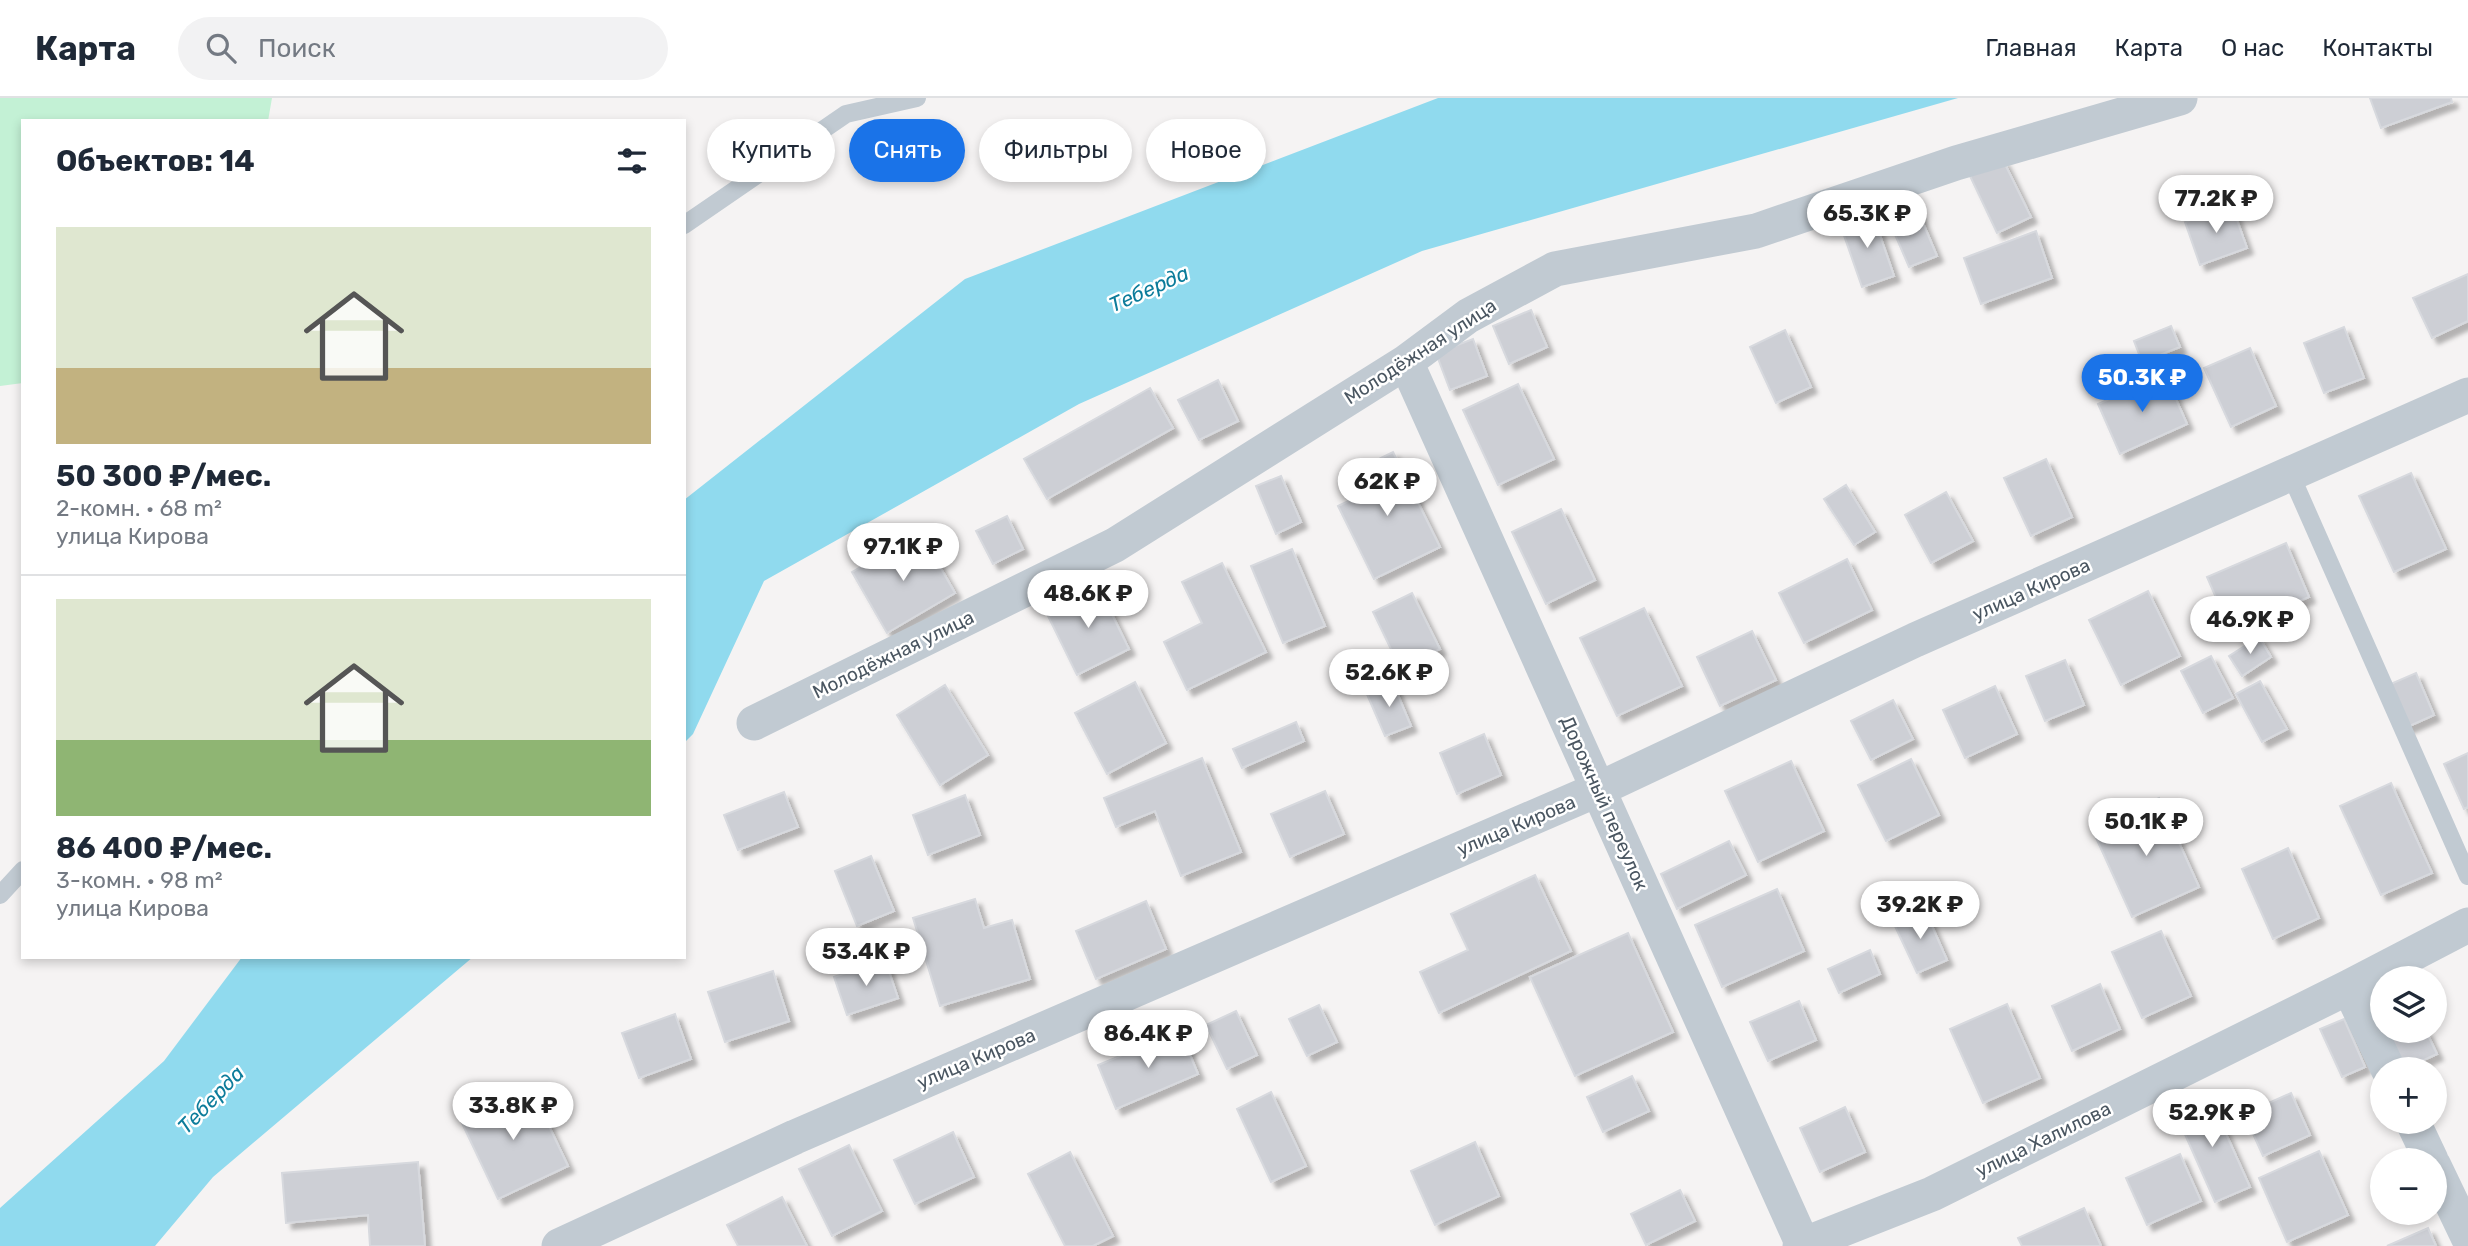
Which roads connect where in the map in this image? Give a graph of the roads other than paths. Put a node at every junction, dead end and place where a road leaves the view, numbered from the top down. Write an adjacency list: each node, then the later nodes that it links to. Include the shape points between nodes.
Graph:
1 (917, 98): 3 (lane, via 846,114)
2 (2180, 98): 4 (street, Молодёжная улица, via 1955,163 1756,231 1555,269 1468,316)
3 (686, 224)
4 (1406, 362): 7 (street, Молодёжная улица, via 1115,545); 8 (street, Дорожный переулок)
5 (2468, 394): 6 (street, улица Кирова)
6 (2290, 473): 8 (street, улица Кирова, via 1915,640); 10 (lane)
7 (754, 723)
8 (1599, 789): 17 (street, Дорожный переулок); 18 (street, улица Кирова, via 795,1137)
9 (21, 872): 11 (lane)
10 (2468, 876)
11 (0, 895)
12 (2468, 925): 13 (street, улица Халилова)
13 (2349, 987): 14 (street); 17 (street, улица Халилова, via 1932,1194)
14 (2382, 1057)
15 (2447, 1193): 16 (street)
16 (2468, 1237)
17 (1801, 1245)
18 (559, 1246)

